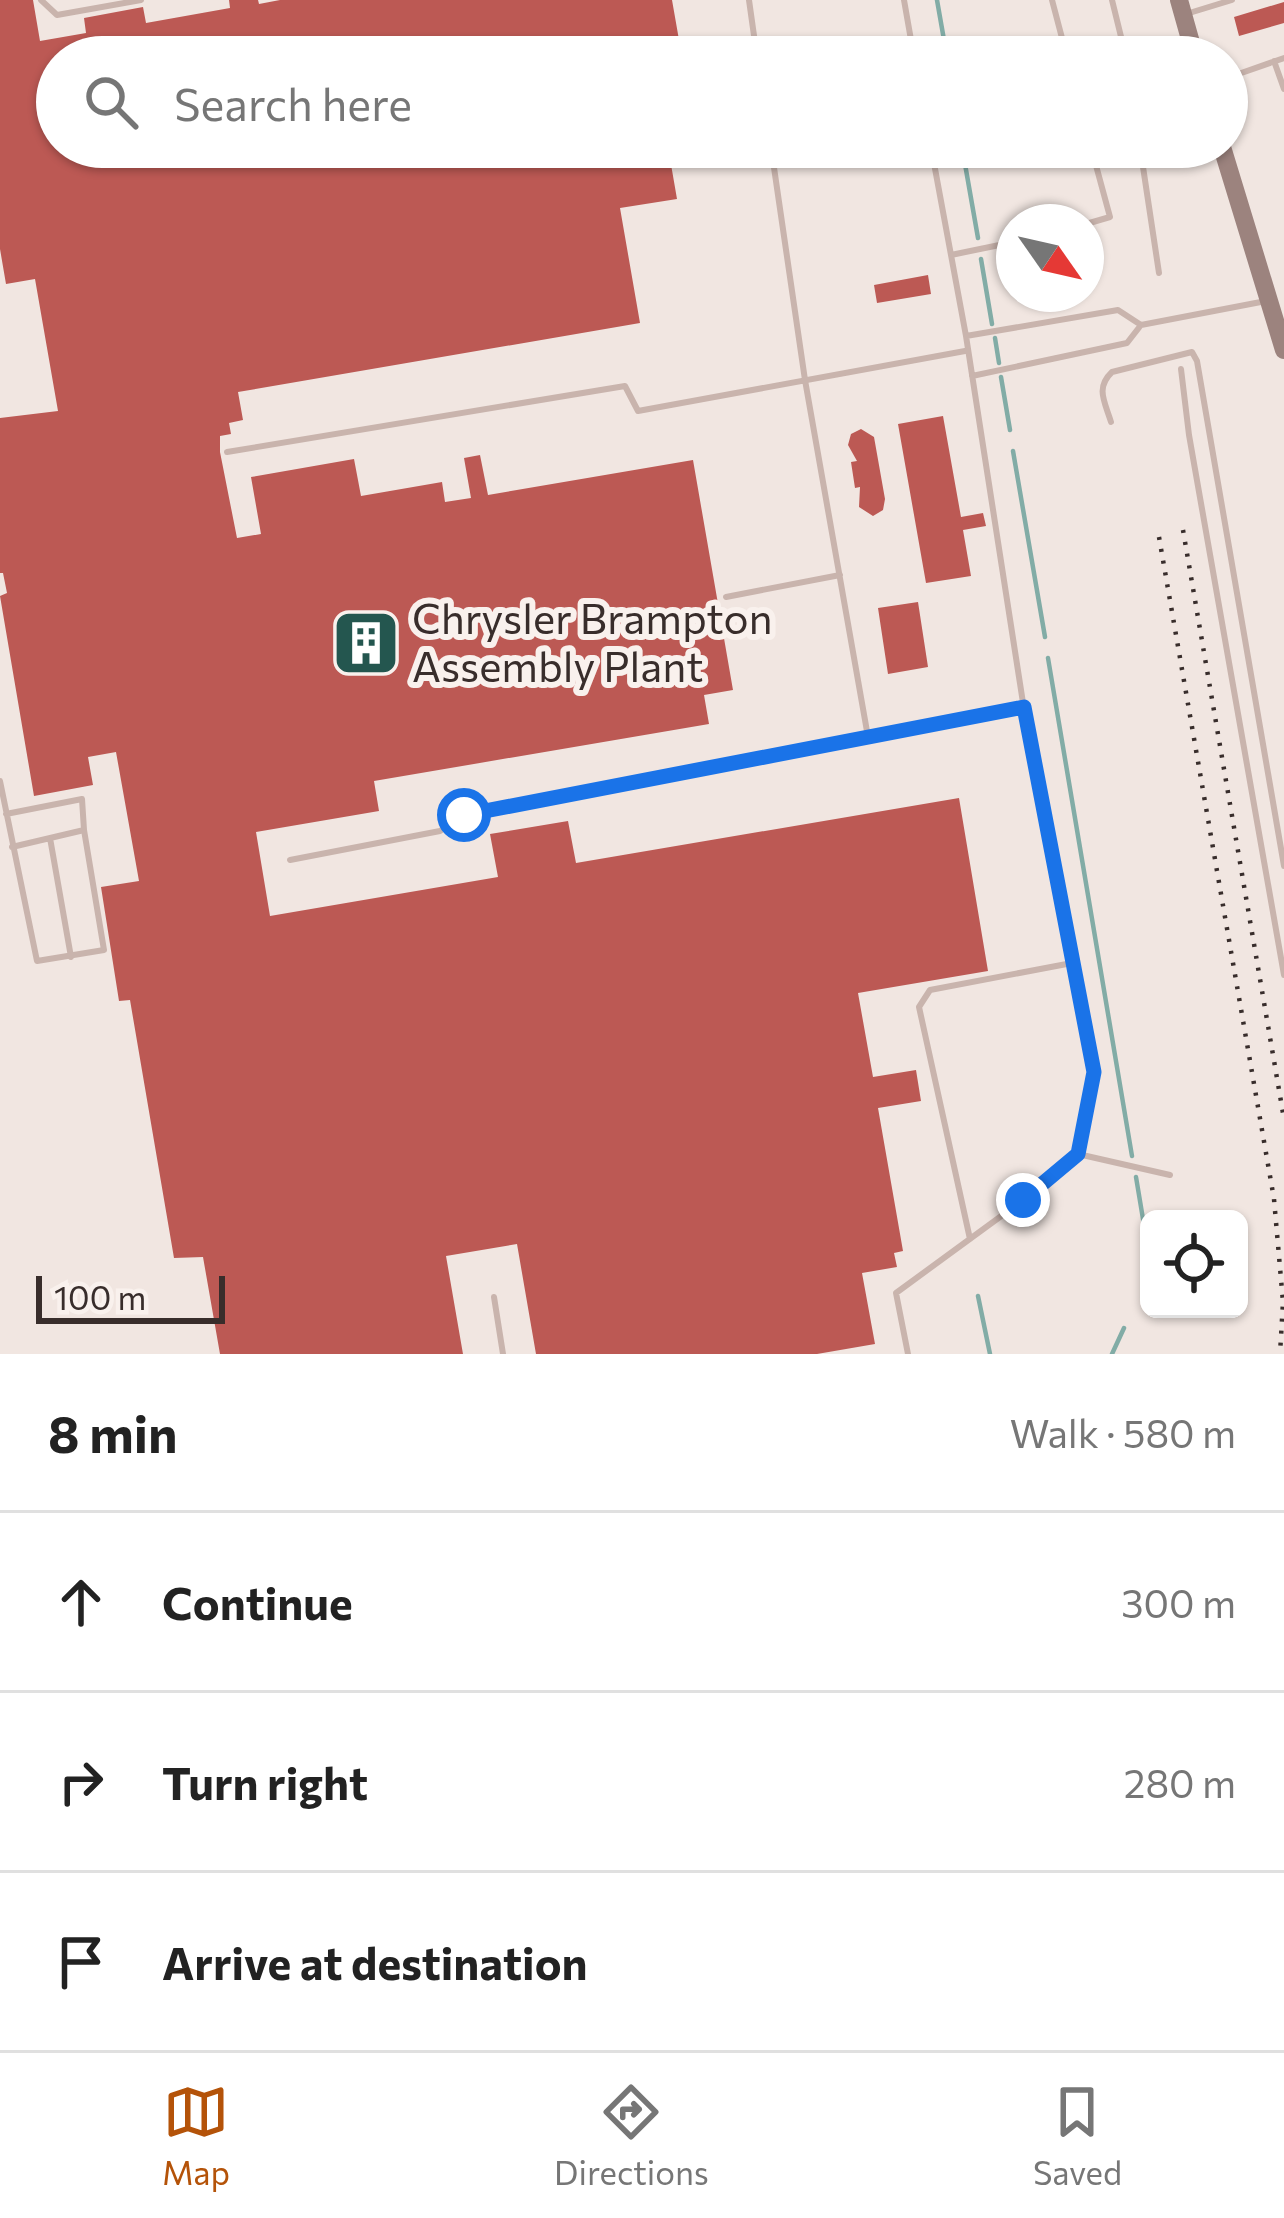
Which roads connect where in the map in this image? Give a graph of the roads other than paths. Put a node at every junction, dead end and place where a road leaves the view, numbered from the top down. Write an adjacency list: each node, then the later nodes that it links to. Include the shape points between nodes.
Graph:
1 (41, 0): 2 (lane, via 57,15)
2 (141, 0)
3 (749, 0): 9 (lane)
4 (904, 0): 10 (lane)
5 (1052, 0): 11 (lane)
6 (1112, 0): 12 (lane)
7 (1231, 0): 8 (lane)
8 (1181, 7): 13 (main road)
9 (754, 36)
10 (910, 36)
11 (1061, 36)
12 (1121, 36)
13 (1189, 36)
14 (1284, 58): 15 (lane)
15 (1274, 61): 16 (lane); 17 (lane)
16 (1248, 70)
17 (1284, 89)
18 (773, 168): 34 (lane)
19 (935, 168): 25 (lane)
20 (1097, 168): 23 (lane, via 1110,218)
21 (1143, 168): 26 (lane)
22 (1229, 168): 27 (main road)
23 (1104, 220)
24 (996, 246): 25 (lane)
25 (951, 255): 29 (lane)
26 (1159, 273)
27 (1270, 300): 28 (lane); 30 (main road)
28 (1141, 325): 29 (lane, via 1118,310); 33 (lane, via 1127,343)
29 (966, 336): 31 (lane)
30 (1284, 350)
31 (965, 351): 33 (lane); 34 (lane)
32 (1181, 369): 50 (lane)
33 (972, 376): 39 (lane)
34 (805, 380): 36 (lane, via 638,411 626,386); 37 (lane)
35 (1111, 422): 47 (lane, via 1101,392 1112,372 1192,352)
36 (227, 452)
37 (840, 575): 38 (lane); 40 (lane)
38 (726, 597)
39 (1024, 707): 40 (lane); 49 (lane, bridge)
40 (868, 737): 46 (lane, via 464,815 440,831)
41 (0, 781): 42 (lane)
42 (6, 814): 43 (lane, via 82,799); 45 (lane)
43 (84, 830): 44 (lane); 48 (lane, via 104,950)
44 (50, 838): 45 (lane); 48 (lane)
45 (12, 847): 48 (lane, via 37,962)
46 (290, 860)
47 (1284, 866)
48 (71, 957)
49 (1072, 963): 51 (lane, via 1094,1072); 53 (lane, via 930,990 919,1007)
50 (1284, 975)
51 (1078, 1154): 52 (lane); 53 (lane)
52 (1170, 1175)
53 (970, 1240): 56 (lane, via 896,1293)
54 (494, 1297): 55 (lane)
55 (503, 1354)
56 (908, 1354)

